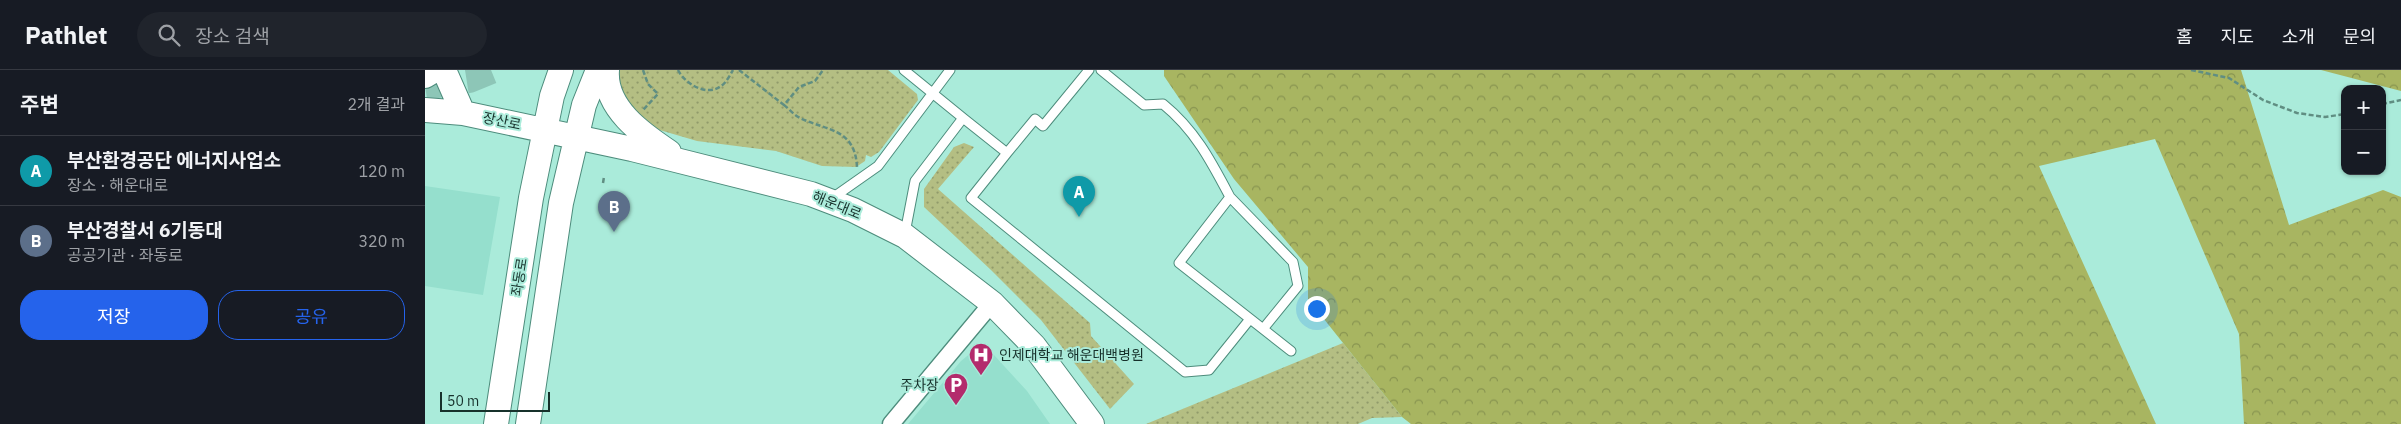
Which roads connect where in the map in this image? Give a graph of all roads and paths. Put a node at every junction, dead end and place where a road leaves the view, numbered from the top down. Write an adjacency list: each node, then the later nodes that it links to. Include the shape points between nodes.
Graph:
1 (435, 70): 16 (main road)
2 (445, 70): 23 (main road)
3 (561, 70): 26 (main road)
4 (598, 70): 27 (main road)
5 (607, 70): 29 (main road, via 610,92 627,120 643,135)
6 (643, 70): 22 (path, via 648,84 658,94 641,113)
7 (678, 70): 8 (path, via 683,80 708,90 721,87)
8 (733, 70)
9 (739, 70): 20 (path)
10 (823, 70): 20 (path, via 815,80 799,87)
11 (904, 70): 17 (lane)
12 (950, 70): 17 (lane)
13 (1089, 70): 28 (lane, via 1043,126 1035,119)
14 (1101, 70): 33 (lane, via 1144,105 1163,104 1183,120 1208,156)
15 (2191, 70): 24 (path, via 2229,78 2263,100 2297,113 2325,117)
16 (425, 76)
17 (932, 93): 25 (lane); 31 (lane, via 877,166)
18 (2401, 100): 19 (path)
19 (2386, 103)
20 (784, 105): 31 (path, via 799,117 839,132 851,144)
21 (426, 109): 23 (main road, 장산로)
22 (637, 109)
23 (463, 113): 26 (main road, 장산로)
24 (2341, 115)
25 (963, 118): 28 (lane); 35 (lane, via 915,181)
26 (545, 130): 27 (main road, 장산로); 40 (main road, 좌동로, via 531,198)
27 (575, 137): 29 (main road, 해운대로); 41 (main road, via 561,203)
28 (1007, 153): 37 (lane, via 971,198 1185,372 1209,370)
29 (685, 162): 34 (main road, 해운대로)
30 (605, 177): 32 (path)
31 (862, 177): 34 (lane)
32 (603, 183)
33 (1230, 197): 37 (lane, via 1179,263); 38 (lane, via 1293,262 1298,286)
34 (829, 200): 35 (main road, 해운대로)
35 (905, 236): 36 (main road, 해운대로)
36 (992, 303): 42 (street); 43 (main road, 해운대로, via 1034,346)
37 (1250, 319): 38 (lane)
38 (1263, 329): 39 (lane)
39 (1291, 351)
40 (496, 424)
41 (528, 424)
42 (891, 424)
43 (1092, 424)

